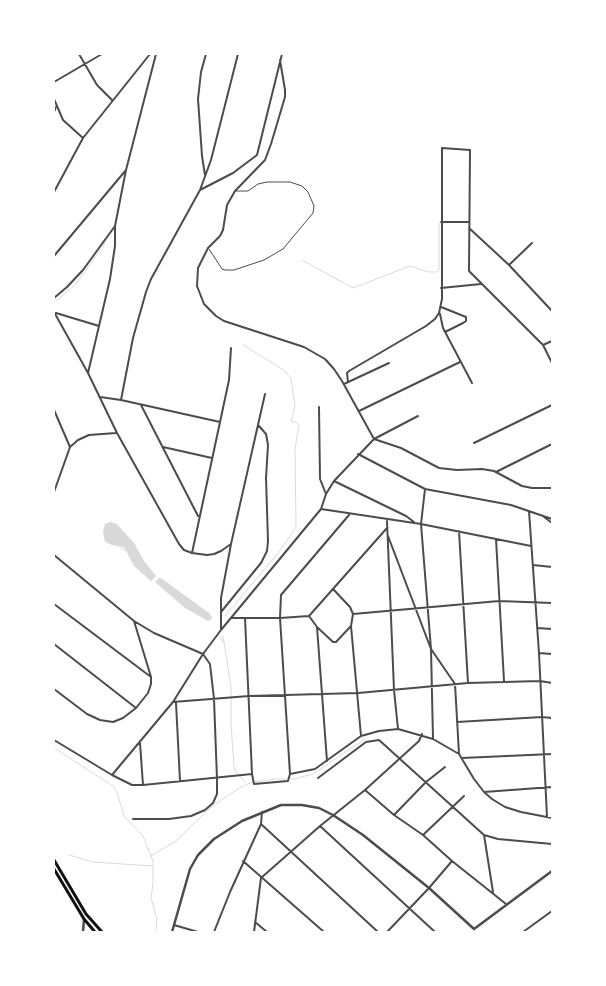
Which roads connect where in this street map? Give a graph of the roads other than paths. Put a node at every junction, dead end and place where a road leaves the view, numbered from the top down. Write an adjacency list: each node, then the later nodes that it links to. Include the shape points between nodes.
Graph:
1 (80, 54): 9 (street)
2 (102, 54): 9 (street)
3 (150, 54): 12 (street)
4 (156, 54): 16 (street)
5 (206, 54): 17 (street, via 198,99)
6 (238, 54): 17 (street)
7 (282, 54): 8 (street)
8 (280, 60): 18 (street, via 256,155 233,173); 19 (street, via 285,97 271,144 265,160)
9 (85, 65): 10 (street); 12 (street, via 97,85)
10 (54, 82)
11 (54, 99): 13 (street)
12 (112, 100): 15 (street)
13 (56, 107): 14 (street); 15 (street, via 68,126)
14 (54, 112)
15 (83, 138): 20 (street)
16 (126, 170): 23 (street); 27 (street)
17 (205, 175): 18 (street)
18 (200, 190): 50 (street, via 146,292)
19 (235, 191): 26 (street, via 225,211 223,230); 26 (lane, via 248,191 267,182 290,182 308,192 314,206 313,213 283,249 234,270 222,269)
20 (54, 192)
21 (441, 222): 22 (street); 22 (street, via 442,148 470,150); 30 (street)
22 (469, 222): 24 (street)
23 (115, 226): 31 (street, via 83,270); 36 (street, via 110,279)
24 (469, 228): 28 (street); 29 (street, via 469,271)
25 (532, 244): 28 (street)
26 (208, 248): 46 (street, via 198,268 197,286 201,299 212,313 224,321 316,352 329,362)
27 (54, 256)
28 (509, 265): 34 (street)
29 (482, 284): 30 (street); 39 (street)
30 (441, 288): 32 (street)
31 (54, 298)
32 (441, 307): 35 (street); 37 (street, via 466,317 466,321)
33 (54, 312): 36 (street); 44 (street)
34 (552, 312)
35 (439, 313): 37 (street); 45 (street, via 426,326 349,371)
36 (99, 326): 44 (street)
37 (445, 332): 41 (street)
38 (552, 340): 39 (street)
39 (543, 345): 43 (street)
40 (231, 348): 57 (street, via 231,371)
41 (460, 362): 47 (street); 55 (street)
42 (389, 363): 45 (street)
43 (552, 363)
44 (88, 373): 49 (street)
45 (348, 382): 46 (street)
46 (344, 384): 55 (street)
47 (472, 384)
48 (265, 394): 58 (street)
49 (100, 397): 50 (street); 59 (street)
50 (120, 400): 51 (street)
51 (141, 405): 57 (street); 64 (street)
52 (552, 405): 61 (street)
53 (319, 408): 72 (street, via 320,479)
54 (54, 410): 63 (street)
55 (358, 411): 60 (street)
56 (418, 416): 60 (street)
57 (220, 422): 66 (street)
58 (259, 426): 87 (street); 102 (street, via 266,434 268,445 267,550 261,563)
59 (116, 433): 63 (street, via 89,435); 89 (street, via 179,544)
60 (374, 439): 65 (street); 67 (street, via 444,469)
61 (474, 443)
62 (552, 444): 67 (street)
63 (70, 447): 71 (street)
64 (162, 447): 66 (street); 77 (street)
65 (358, 454): 68 (street); 70 (street)
66 (212, 458): 77 (street)
67 (496, 472): 69 (street, via 522,486)
68 (334, 481): 72 (street); 81 (street, via 406,516)
69 (552, 488)
70 (425, 489): 74 (street); 82 (street)
71 (54, 492)
72 (326, 494): 73 (street)
73 (321, 510): 75 (street); 105 (street)
74 (529, 511): 76 (street); 88 (street)
75 (349, 515): 79 (street); 107 (street, via 284,589)
76 (542, 516): 78 (street); 80 (street)
77 (199, 517): 89 (street)
78 (552, 519)
79 (387, 520): 81 (street); 83 (street)
80 (552, 523)
81 (415, 524): 82 (street)
82 (421, 524): 84 (street); 99 (street)
83 (387, 528): 85 (street); 93 (street)
84 (459, 531): 86 (street); 98 (street)
85 (388, 536): 100 (street); 101 (street)
86 (496, 538): 88 (street); 94 (street)
87 (231, 544): 89 (street, via 214,554); 102 (street)
88 (532, 546): 91 (street)
89 (192, 553)
90 (54, 555): 108 (street)
91 (534, 565): 92 (street); 95 (street)
92 (552, 567)
93 (333, 588): 103 (street); 104 (street)
94 (500, 601): 95 (street); 98 (street); 121 (street)
95 (535, 601): 96 (street); 111 (street)
96 (552, 603)
97 (54, 604): 119 (street)
98 (462, 604): 99 (street); 122 (street)
99 (428, 607): 100 (street); 115 (street)
100 (415, 608): 101 (street); 115 (street)
101 (390, 610): 103 (street); 127 (street)
102 (220, 613): 113 (street)
103 (353, 614): 109 (street)
104 (309, 616): 107 (street); 110 (street)
105 (232, 618): 106 (street); 113 (street)
106 (245, 618): 107 (street); 130 (street)
107 (280, 618): 131 (street)
108 (134, 621): 117 (street); 119 (street)
109 (351, 626): 110 (street, via 335,642); 128 (street)
110 (316, 627): 129 (street)
111 (537, 628): 112 (street); 116 (street)
112 (552, 629)
113 (221, 630): 117 (street)
114 (54, 644): 134 (street)
115 (431, 648): 124 (street); 125 (street)
116 (539, 653): 118 (street); 120 (street)
117 (203, 654): 132 (street, via 210,664); 133 (street)
118 (552, 654)
119 (151, 677): 134 (street, via 148,693)
120 (540, 681): 121 (street); 123 (street); 135 (street)
121 (504, 682): 122 (street)
122 (468, 683): 124 (street)
123 (552, 683)
124 (455, 684): 125 (street); 137 (street)
125 (433, 686): 127 (street); 141 (street)
126 (54, 689): 134 (street, via 100,720 113,722)
127 (394, 690): 128 (street); 138 (street)
128 (358, 693): 129 (street); 140 (street)
129 (321, 694): 131 (street); 149 (street)
130 (249, 696): 131 (street); 132 (street); 151 (street)
131 (284, 696): 153 (street)
132 (214, 699): 133 (street); 155 (street)
133 (174, 702): 143 (street); 156 (street)
134 (136, 708)
135 (542, 717): 136 (street); 137 (street); 145 (street)
136 (552, 718)
137 (457, 722): 144 (street)
138 (398, 729): 139 (street); 140 (street)
139 (422, 734): 141 (street); 147 (street)
140 (361, 736): 149 (street)
141 (434, 738): 144 (street)
142 (54, 740): 152 (street)
143 (139, 742): 152 (street); 158 (street)
144 (459, 754): 148 (street)
145 (544, 754): 146 (street); 148 (street); 159 (street)
146 (552, 754)
147 (399, 758): 154 (street, via 376,739 366,742); 157 (street); 161 (street)
148 (462, 758): 162 (street)
149 (327, 761): 153 (street, via 315,769)
150 (446, 767): 157 (street)
151 (252, 774): 153 (street, via 254,784 289,780); 155 (street)
152 (112, 775): 158 (street, via 132,785)
153 (290, 775)
154 (318, 778)
155 (217, 779): 156 (street); 170 (street, via 217,794 205,810 176,818)
156 (180, 781): 158 (street)
157 (426, 782): 164 (street); 166 (street)
158 (143, 785)
159 (546, 787): 160 (street); 162 (street); 168 (street)
160 (552, 787)
161 (365, 790): 166 (street); 167 (street)
162 (484, 792): 168 (street, via 505,807)
163 (464, 796): 164 (street)
164 (453, 806): 173 (street); 174 (street)
165 (262, 812): 167 (street, via 281,805 302,805 319,808); 171 (street); 191 (street, via 214,839 198,855 190,869)
166 (394, 815): 173 (street)
167 (333, 816): 172 (street); 183 (street, via 363,835)
168 (547, 817): 169 (street)
169 (552, 818)
170 (133, 819)
171 (261, 824): 176 (street); 179 (street)
172 (320, 826): 176 (street); 186 (street)
173 (423, 835): 178 (street)
174 (484, 835): 175 (street); 184 (street)
175 (552, 844)
176 (291, 851): 182 (street); 202 (street)
177 (54, 860): 188 (main road)
178 (452, 861): 183 (street); 184 (street)
179 (243, 862): 182 (street); 198 (street)
180 (54, 869): 189 (main road)
181 (552, 871): 185 (street)
182 (261, 878): 190 (street); 201 (street)
183 (429, 888): 186 (street); 192 (street)
184 (493, 893): 185 (street)
185 (506, 904): 192 (street)
186 (410, 909): 203 (street); 204 (street)
187 (552, 911): 206 (street)
188 (88, 916): 189 (street); 195 (main road)
189 (84, 919): 193 (street); 194 (main road)
190 (255, 922): 199 (street); 200 (street)
191 (174, 924): 196 (street); 197 (street)
192 (474, 929): 205 (street)
193 (83, 932)
194 (95, 932)
195 (102, 932)
196 (172, 932)
197 (198, 932)
198 (214, 932)
199 (254, 932)
200 (267, 932)
201 (324, 932)
202 (378, 932)
203 (387, 932)
204 (435, 932)
205 (470, 932)
206 (523, 932)

